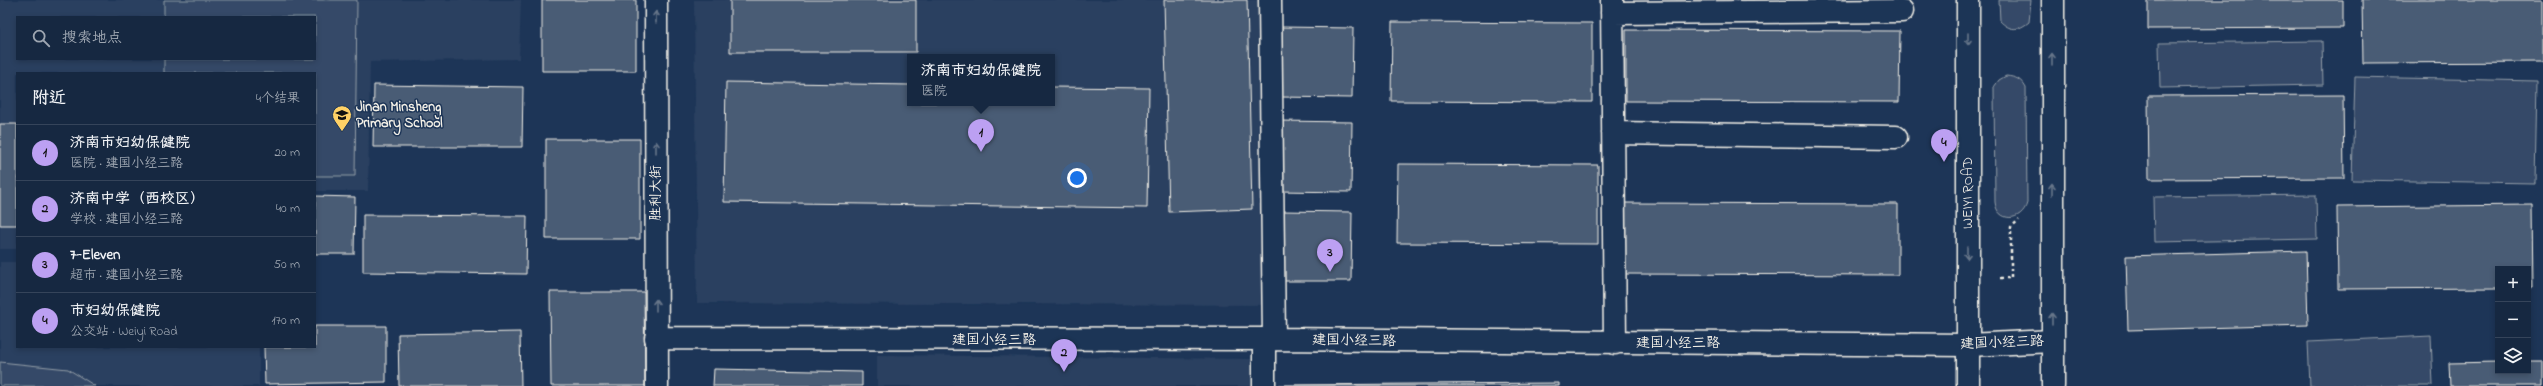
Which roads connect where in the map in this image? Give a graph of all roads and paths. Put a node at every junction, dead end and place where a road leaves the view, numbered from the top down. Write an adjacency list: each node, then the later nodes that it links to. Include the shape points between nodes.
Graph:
1 (656, 0): 11 (street, 胜利大街, one-way to 1)
2 (1270, 0): 12 (street)
3 (1968, 0): 15 (street, WEIYI ROAD, one-way to 15)
4 (2052, 0): 13 (street, one-way to 4)
5 (1612, 6): 6 (street); 7 (street)
6 (1902, 11)
7 (1613, 133): 8 (street); 14 (street)
8 (1896, 137)
9 (2019, 220): 10 (path, via 2011,227 2011,278)
10 (2000, 278)
11 (656, 338): 12 (street, 建国小经三路); 16 (street, 胜利大街)
12 (1269, 340): 14 (street, 建国小经三路); 17 (street)
13 (2052, 341): 15 (street, 建国小经三路); 19 (street)
14 (1615, 343): 15 (street, 建国小经三路)
15 (1968, 345): 18 (street, WEIYI ROAD)
16 (657, 386)
17 (1264, 386)
18 (1968, 386)
19 (2053, 386)

